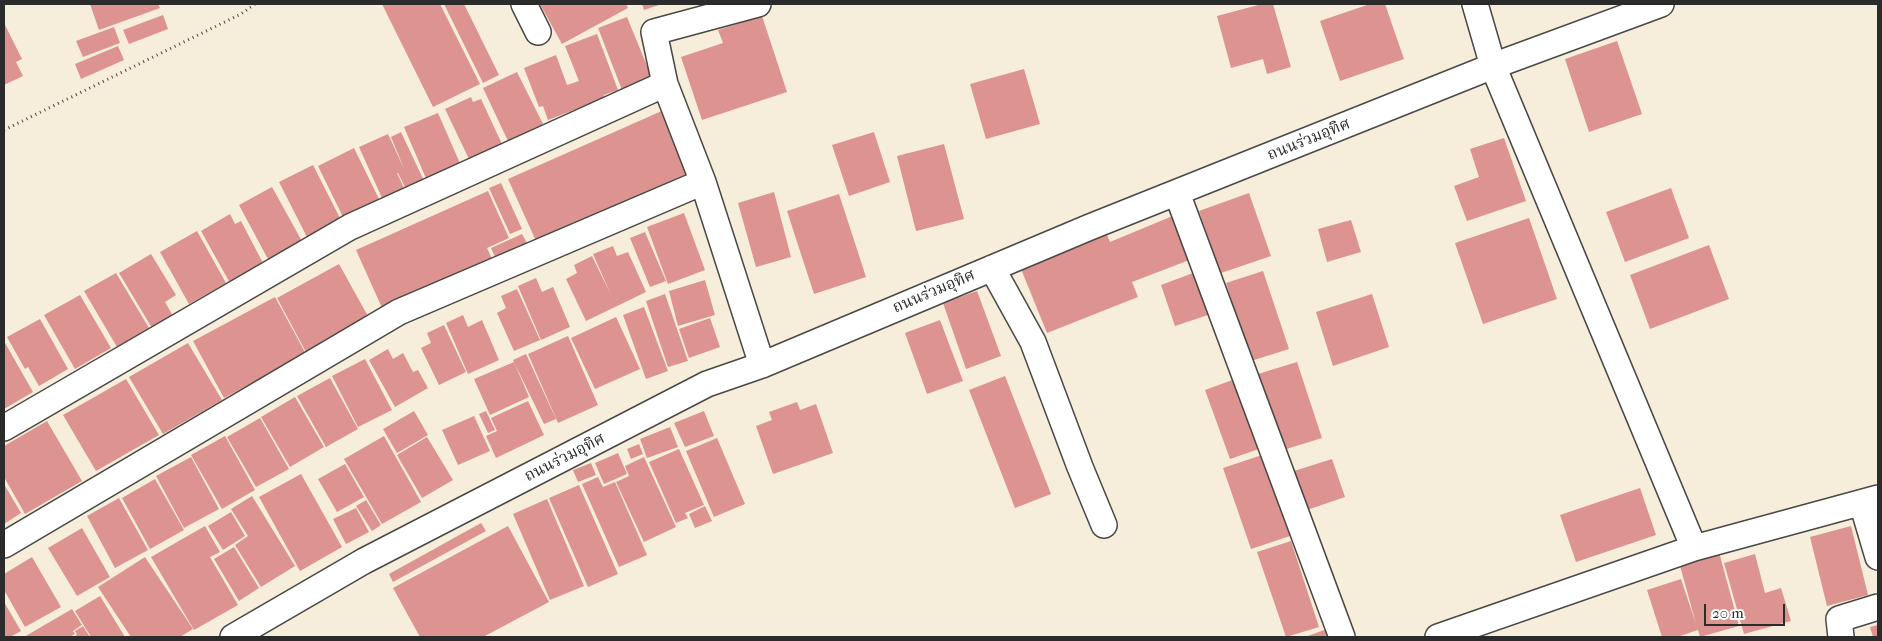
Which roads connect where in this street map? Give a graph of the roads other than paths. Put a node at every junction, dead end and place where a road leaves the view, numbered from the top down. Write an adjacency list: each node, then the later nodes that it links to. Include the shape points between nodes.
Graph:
1 (524, 4): 5 (street)
2 (758, 4): 7 (street, via 654,32)
3 (1475, 4): 6 (street)
4 (1661, 4): 6 (street, ถนนร่วมอุทิศ)
5 (538, 32)
6 (1493, 66): 9 (street, ถนนร่วมอุทิศ); 16 (street)
7 (665, 84): 8 (street); 12 (street, via 350,227)
8 (703, 182): 11 (street); 15 (street, via 399,312)
9 (1177, 193): 10 (street, ถนนร่วมอุทิศ); 20 (street)
10 (992, 268): 11 (street, ถนนร่วมอุทิศ); 14 (street, via 1033,342)
11 (762, 365): 19 (street, ถนนร่วมอุทิศ, via 690,393 364,561)
12 (4, 428)
13 (1870, 500): 16 (street); 17 (street)
14 (1104, 525)
15 (4, 545)
16 (1694, 548): 21 (street)
17 (1878, 557)
18 (1878, 607): 22 (street, via 1839,619)
19 (233, 637)
20 (1342, 637)
21 (1438, 637)
22 (1841, 637)

